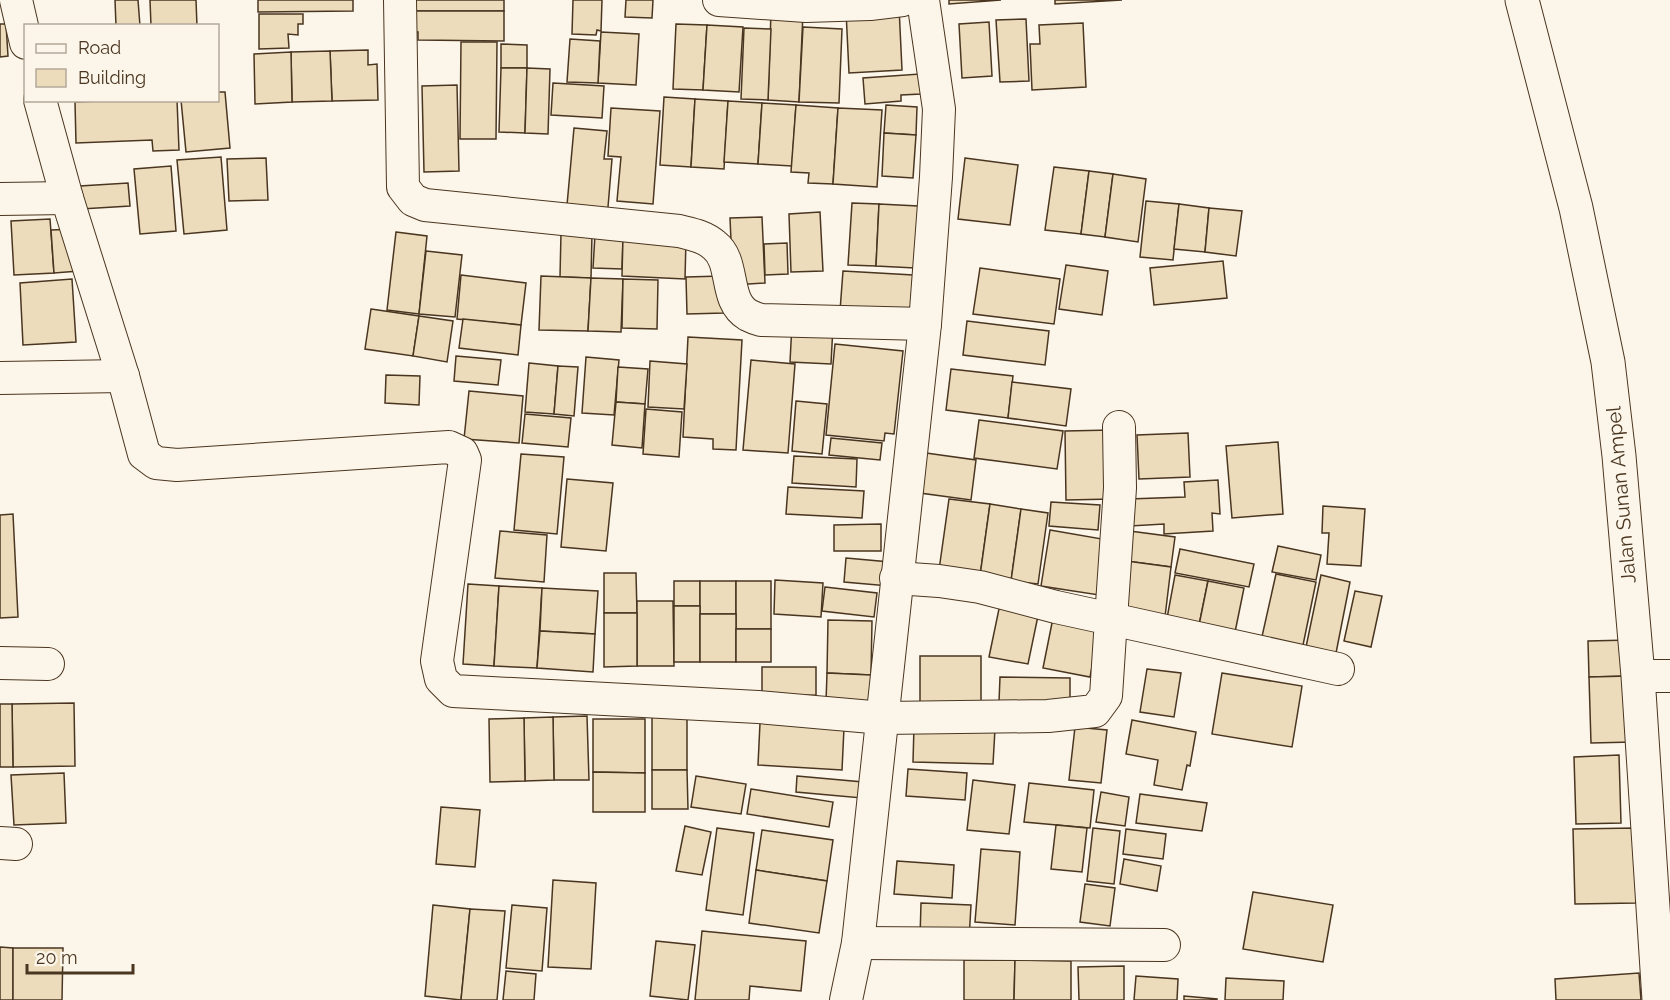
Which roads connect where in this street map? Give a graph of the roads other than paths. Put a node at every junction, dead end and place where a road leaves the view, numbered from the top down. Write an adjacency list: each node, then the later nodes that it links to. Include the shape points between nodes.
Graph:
1 (16, 0): 7 (street)
2 (400, 0): 11 (street, via 403,188 413,200 425,205 698,235 724,256 738,306 747,315 761,320)
3 (719, 0): 4 (street, via 806,6)
4 (903, 0)
5 (923, 0): 11 (street, via 939,109)
6 (1522, 0): 20 (main road, Jalan Sunan Ampel, via 1576,208 1608,362)
7 (24, 34)
8 (41, 102): 9 (street)
9 (67, 198): 10 (street); 12 (street)
10 (0, 199)
11 (925, 324): 15 (street)
12 (123, 376): 13 (street); 22 (street, via 144,454 156,463 177,465 448,447 462,453 465,460 436,661 441,679 453,691 758,706)
13 (0, 378)
14 (1119, 427): 16 (street, via 1120,488)
15 (896, 578): 16 (street, via 980,587); 22 (street)
16 (1111, 619): 19 (street); 22 (street, via 1106,696 1095,711 1048,716)
17 (0, 663): 18 (street)
18 (48, 664)
19 (1338, 669)
20 (1638, 676): 21 (street); 23 (main road, Jalan Sunan Ampel)
21 (1670, 676)
22 (883, 718): 24 (street)
23 (1662, 933): 27 (main road, Jalan Sunan Ampel)
24 (858, 943): 25 (street); 26 (street)
25 (1164, 945)
26 (846, 1000)
27 (1659, 1000)

